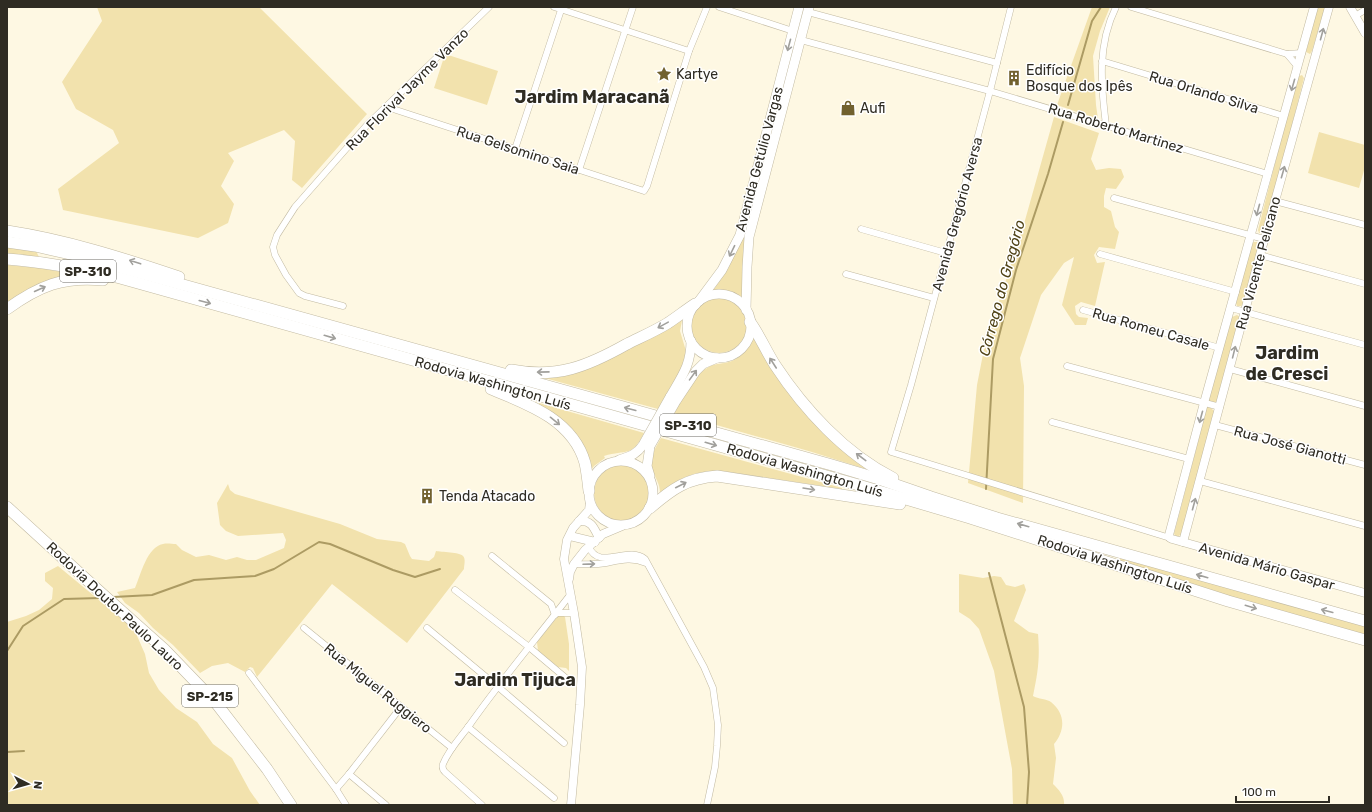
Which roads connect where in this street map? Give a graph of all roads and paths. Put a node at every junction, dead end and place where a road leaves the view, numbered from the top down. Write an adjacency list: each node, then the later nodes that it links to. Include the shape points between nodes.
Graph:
1 (490, 7): 54 (street, Rua Florival Jayme Vanzo, via 367,125 296,207 278,234 273,247 275,255 299,293)
2 (554, 7): 13 (street)
3 (633, 7): 17 (street)
4 (706, 7): 21 (street)
5 (719, 7): 18 (street)
6 (799, 7): 18 (main road, Avenida Getúlio Vargas)
7 (1011, 7): 26 (street, Avenida Gregório Aversa)
8 (1116, 7): 25 (street, via 1103,46)
9 (1131, 7): 22 (street)
10 (1314, 7): 23 (street, Rua Vicente Pelicano)
11 (1329, 7): 24 (street, Rua Vicente Pelicano, one-way to 11)
12 (1350, 7): 16 (street)
13 (561, 8): 17 (street); 33 (street)
14 (808, 10): 20 (main road, Avenida Getúlio Vargas); 26 (street)
15 (1365, 10): 16 (street)
16 (1356, 16): 19 (street)
17 (626, 30): 21 (street); 34 (street)
18 (793, 31): 53 (main road, Avenida Getúlio Vargas, one-way to 53, via 740,235 722,270)
19 (1365, 33)
20 (801, 40): 29 (street, Rua Roberto Martinez); 57 (main road, Avenida Getúlio Vargas, via 749,237)
21 (689, 51): 34 (street, Rua Gelsomino Saia, via 644,191)
22 (1287, 54): 23 (street); 27 (street)
23 (1302, 54): 24 (street); 27 (street, Rua Vicente Pelicano)
24 (1316, 57): 28 (street, Rua Vicente Pelicano)
25 (1102, 61): 31 (street, Rua Orlando Silva); 32 (street, via 1102,94)
26 (997, 63): 29 (street, Avenida Gregório Aversa)
27 (1298, 67): 28 (street); 31 (street, Rua Vicente Pelicano, one-way to 31)
28 (1312, 71): 37 (street, Rua Vicente Pelicano, one-way to 28)
29 (990, 91): 32 (street, Rua Roberto Martinez); 44 (street, Avenida Gregório Aversa)
30 (392, 109): 33 (street, Rua Gelsomino Saia)
31 (1284, 116): 35 (street, Rua Vicente Pelicano)
32 (1106, 125): 35 (street, Rua Roberto Martinez)
33 (515, 149): 34 (street, Rua Gelsomino Saia)
34 (579, 170)
35 (1268, 174): 41 (street, Rua Vicente Pelicano, one-way to 41)
36 (1114, 198): 41 (street)
37 (1275, 201): 38 (street); 42 (street, Rua Vicente Pelicano)
38 (1365, 226)
39 (861, 229): 44 (street)
40 (7, 231): 60 (highway, one-way to 40, via 125,259 68,243)
41 (1251, 235): 42 (street); 51 (street, Rua Vicente Pelicano)
42 (1264, 239): 46 (street, Rua Vicente Pelicano)
43 (7, 242): 60 (highway, Rodovia Washington Luís / SP-310, via 79,256)
44 (946, 253): 52 (street, Avenida Gregório Aversa)
45 (1100, 254): 51 (street)
46 (1260, 255): 49 (street); 59 (street, Rua Vicente Pelicano)
47 (7, 259): 50 (highway, Rodovia Washington Luís / SP-310, via 74,267)
48 (846, 274): 52 (street)
49 (1365, 284)
50 (167, 292): 56 (highway, one-way to 50, via 47,286 81,278 112,281); 69 (highway, Rodovia Washington Luís / SP-310, one-way to 69)
51 (1236, 292): 55 (street, Rua Vicente Pelicano)
52 (934, 298): 93 (street, Avenida Gregório Aversa, via 891,452)
53 (697, 302): 57 (main road, via 719,294 739,301); 62 (main road, via 687,322 687,332); 65 (highway, one-way to 65, via 668,322 594,362 568,370 521,372)
54 (343, 306)
55 (1231, 308): 59 (street); 64 (street, Rua Vicente Pelicano)
56 (7, 309)
57 (746, 310): 61 (main road)
58 (1083, 310): 64 (street, Rua Romeu Casale)
59 (1245, 312): 63 (street); 68 (street, Rua Vicente Pelicano, one-way to 59)
60 (292, 314): 65 (highway, Rodovia Washington Luís / SP-310)
61 (750, 322): 66 (main road, via 750,334 738,351); 83 (highway, one-way to 61, via 883,473 829,432 786,381)
62 (691, 341): 66 (main road, via 697,350); 70 (main road, via 687,368)
63 (1365, 345)
64 (1220, 348): 71 (street, Rua Vicente Pelicano)
65 (440, 357): 83 (highway, Rodovia Washington Luís / SP-310, one-way to 65, via 839,467)
66 (717, 358): 70 (main road, one-way to 66, via 703,364)
67 (1067, 366): 71 (street)
68 (1230, 368): 72 (street); 73 (street, Rua Vicente Pelicano)
69 (444, 370): 82 (highway, one-way to 82, via 536,408 558,422 580,451); 87 (highway, Rodovia Washington Luís / SP-310, one-way to 87)
70 (673, 399): 76 (main road, bridge)
71 (1204, 403): 73 (street); 77 (street, Rua Vicente Pelicano, one-way to 77)
72 (1365, 406)
73 (1220, 407): 75 (street, Rua Vicente Pelicano)
74 (1052, 422): 77 (street)
75 (1215, 425): 79 (street, Rua José Gianotti); 81 (street, Rua Vicente Pelicano)
76 (646, 446): 78 (main road, via 633,455); 80 (main road)
77 (1189, 459): 93 (street, Rua Vicente Pelicano)
78 (614, 462): 80 (main road, via 625,461 635,464 644,470); 82 (main road, via 600,469 591,483)
79 (1365, 465)
80 (651, 480): 86 (main road, via 653,499)
81 (1200, 481): 91 (street); 95 (street, Rua Vicente Pelicano, one-way to 81)
82 (590, 497): 89 (street, via 589,510); 90 (main road, via 595,512 602,519)
83 (932, 497): 106 (highway, Rodovia Washington Luís / SP-310, one-way to 83)
84 (7, 503): 88 (highway)
85 (7, 507): 88 (highway, Rodovia Doutor Paulo Lauro / SP-215)
86 (650, 508): 87 (highway, one-way to 87, via 667,493 686,482 717,476 905,504); 90 (main road, via 638,521)
87 (970, 518): 109 (highway, Rodovia Washington Luís / SP-310, one-way to 109, via 1228,601)
88 (20, 519): 121 (highway, Rodovia Doutor Paulo Lauro / SP-215, via 164,649 216,703)
89 (579, 521): 92 (street); 94 (street, via 594,526)
90 (622, 526): 94 (street, via 603,534)
91 (1365, 526)
92 (570, 536): 94 (street); 96 (street)
93 (1170, 538): 95 (street, Avenida Mário Gaspar)
94 (594, 542): 98 (street, via 592,554 598,558 633,554 643,557); 99 (street)
95 (1184, 542): 102 (street, Avenida Mário Gaspar)
96 (564, 551): 99 (street); 100 (street)
97 (492, 556): 105 (street, via 551,604)
98 (646, 563): 99 (street, one-way to 98, via 630,559); 126 (street, via 713,688 718,725 716,768)
99 (574, 564): 100 (street)
100 (568, 582): 103 (street)
101 (455, 590): 110 (street)
102 (1365, 593)
103 (570, 595): 104 (street); 105 (street)
104 (574, 613): 105 (street); 125 (street, via 582,684)
105 (556, 614): 110 (street)
106 (1365, 621)
107 (304, 628): 114 (street, Rua Miguel Ruggiero)
108 (426, 628): 113 (street)
109 (1365, 640)
110 (528, 647): 112 (street); 113 (street)
111 (249, 673): 119 (street)
112 (567, 679)
113 (497, 686): 115 (street); 116 (street)
114 (401, 707): 117 (street, Rua Miguel Ruggiero); 118 (street)
115 (468, 727): 117 (street); 120 (street)
116 (564, 743)
117 (452, 748): 124 (street, via 443,764 444,770)
118 (349, 774): 119 (street); 123 (street)
119 (336, 789): 122 (street)
120 (554, 798)
121 (291, 805)
122 (346, 805)
123 (386, 805)
124 (482, 805)
125 (571, 805)
126 (707, 805)

